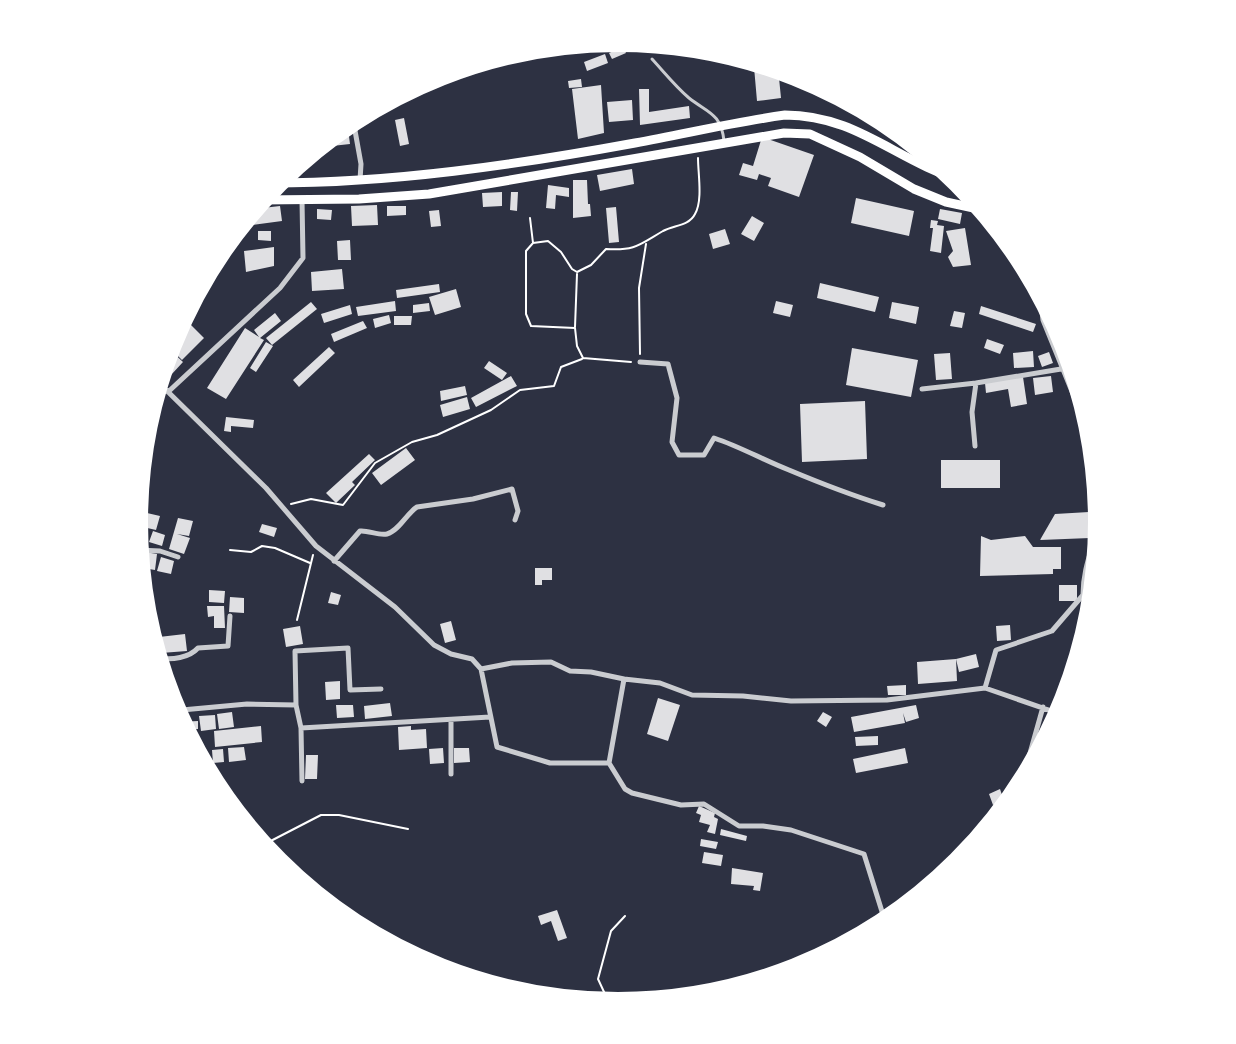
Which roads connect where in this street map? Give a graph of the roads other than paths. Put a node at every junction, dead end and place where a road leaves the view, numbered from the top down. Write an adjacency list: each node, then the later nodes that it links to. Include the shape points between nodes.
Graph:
1 (652, 59): 2 (lane)
2 (722, 125): 4 (lane); 5 (highway, via 810,115 862,133); 6 (highway, via 493,166)
3 (355, 131): 6 (street)
4 (724, 142): 9 (highway, via 429,194); 10 (highway, via 810,134 914,189)
5 (932, 170)
6 (360, 181): 7 (highway)
7 (290, 183)
8 (273, 200): 9 (highway)
9 (302, 200): 17 (street, via 303,258 280,288)
10 (969, 207)
11 (1043, 316): 13 (street)
12 (640, 362): 20 (street, via 668,364 677,398 672,442 679,455 704,455 714,438)
13 (1061, 369): 14 (street); 18 (street)
14 (976, 383): 16 (street); 19 (street)
15 (165, 389): 17 (street)
16 (922, 389)
17 (168, 392): 25 (street)
18 (1072, 395)
19 (975, 446)
20 (883, 505)
21 (515, 520): 25 (street, via 512,489 417,507 387,534 360,531)
22 (147, 550): 24 (street)
23 (1089, 556): 30 (street, via 1083,595 1052,631 996,650)
24 (178, 557)
25 (334, 561): 28 (street, via 395,607 434,645 472,659)
26 (230, 616): 27 (street, via 228,646 198,648 193,654)
27 (166, 659)
28 (481, 669): 29 (street, via 542,661); 36 (street)
29 (624, 679): 30 (street, via 660,683 692,695 791,701 887,700); 40 (street)
30 (985, 688): 33 (street)
31 (381, 689): 32 (street, via 350,690 348,648 295,651)
32 (296, 705): 34 (street); 38 (street)
33 (1043, 707): 35 (street); 39 (street)
34 (185, 710)
35 (1051, 710)
36 (490, 717): 37 (street); 40 (street, via 497,747 550,763)
37 (451, 720): 38 (street); 41 (street)
38 (301, 728): 42 (street)
39 (1031, 751)
40 (609, 763): 43 (street, via 632,793 681,805 704,804 739,826 791,830 864,854)
41 (451, 774)
42 (302, 781)
43 (882, 912)

